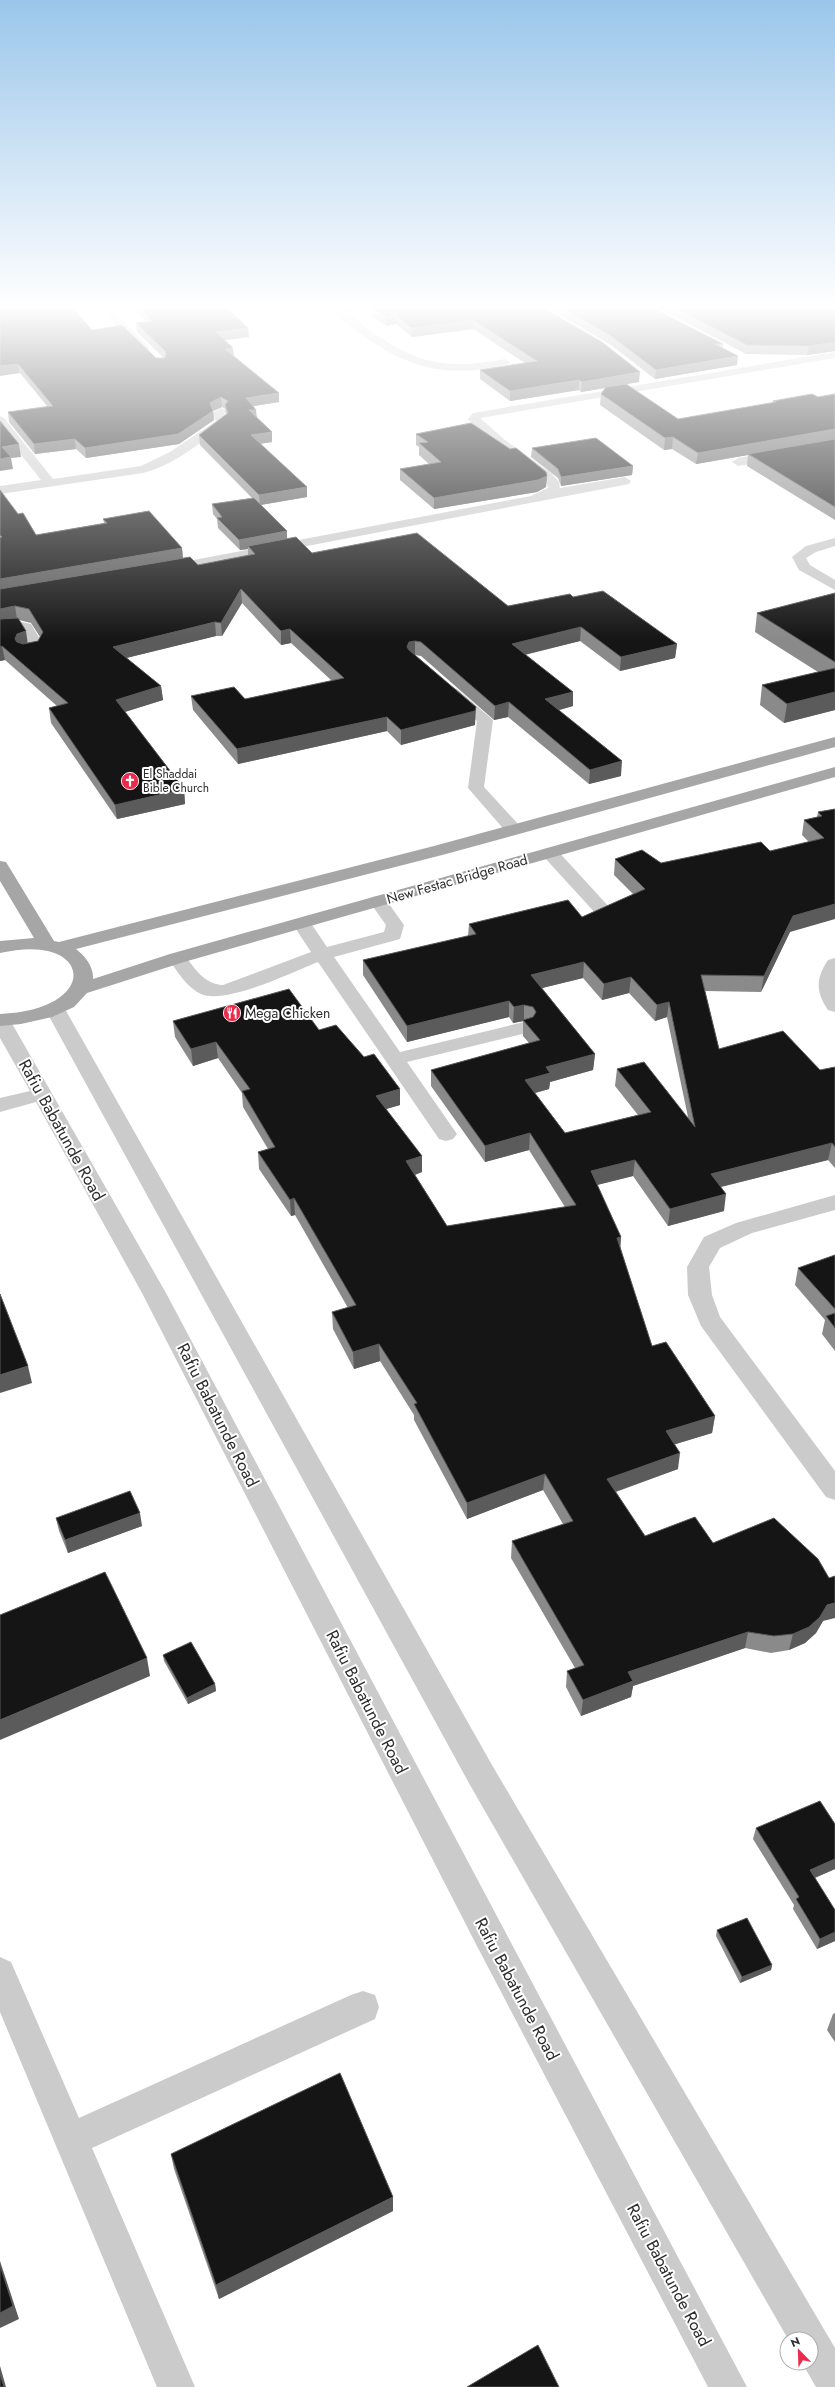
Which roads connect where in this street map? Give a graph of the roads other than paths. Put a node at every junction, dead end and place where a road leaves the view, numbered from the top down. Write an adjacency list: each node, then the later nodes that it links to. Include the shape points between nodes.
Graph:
1 (220, 417): 7 (street, via 222,422 158,464 143,469)
2 (475, 417): 9 (street, via 474,419 553,482 554,489)
3 (0, 420): 7 (street)
4 (835, 445): 5 (street)
5 (738, 462)
6 (625, 481): 9 (street)
7 (49, 482): 8 (street)
8 (0, 490)
9 (548, 494): 11 (street, via 534,499)
10 (835, 542): 12 (street, via 811,549 799,557 804,567)
11 (156, 571)
12 (835, 586)
13 (0, 628): 14 (street, via 17,625 26,627 37,646 35,650)
14 (25, 652)
15 (438, 680): 18 (street, via 484,720 476,788)
16 (835, 742): 18 (main road)
17 (835, 772): 19 (main road, New Festac Bridge Road)
18 (513, 829): 24 (main road, via 432,852)
19 (550, 853): 21 (main road, New Festac Bridge Road); 22 (street)
20 (0, 866): 24 (main road)
21 (378, 901): 23 (main road, New Festac Bridge Road); 26 (street, via 395,925 393,935)
22 (604, 912)
23 (301, 923): 26 (street); 27 (main road, New Festac Bridge Road)
24 (52, 946): 25 (main road, via 27,943); 29 (main road, via 76,958 84,972)
25 (0, 947)
26 (322, 954): 27 (street, via 225,991 207,990 190,975); 34 (street)
27 (178, 958): 29 (main road, New Festac Bridge Road)
28 (835, 964): 30 (street, via 829,973 826,990)
29 (80, 989): 31 (main road)
30 (835, 1006)
31 (55, 1010): 32 (main road, via 38,1016); 43 (street, via 481,1775)
32 (0, 1020): 35 (street, Rafiu Babatunde Road)
33 (524, 1028): 34 (street)
34 (396, 1059): 37 (street)
35 (42, 1094): 36 (street); 47 (street, Rafiu Babatunde Road, via 154,1293 489,1937)
36 (0, 1104)
37 (446, 1134)
38 (835, 1202): 39 (street, via 744,1228 718,1240 712,1243 698,1267 700,1295 709,1320)
39 (835, 1490)
40 (0, 1974): 42 (street)
41 (363, 2007): 42 (street)
42 (72, 2139): 46 (street)
43 (804, 2331)
44 (819, 2356): 45 (street)
45 (835, 2384)
46 (176, 2387)
47 (728, 2387)

